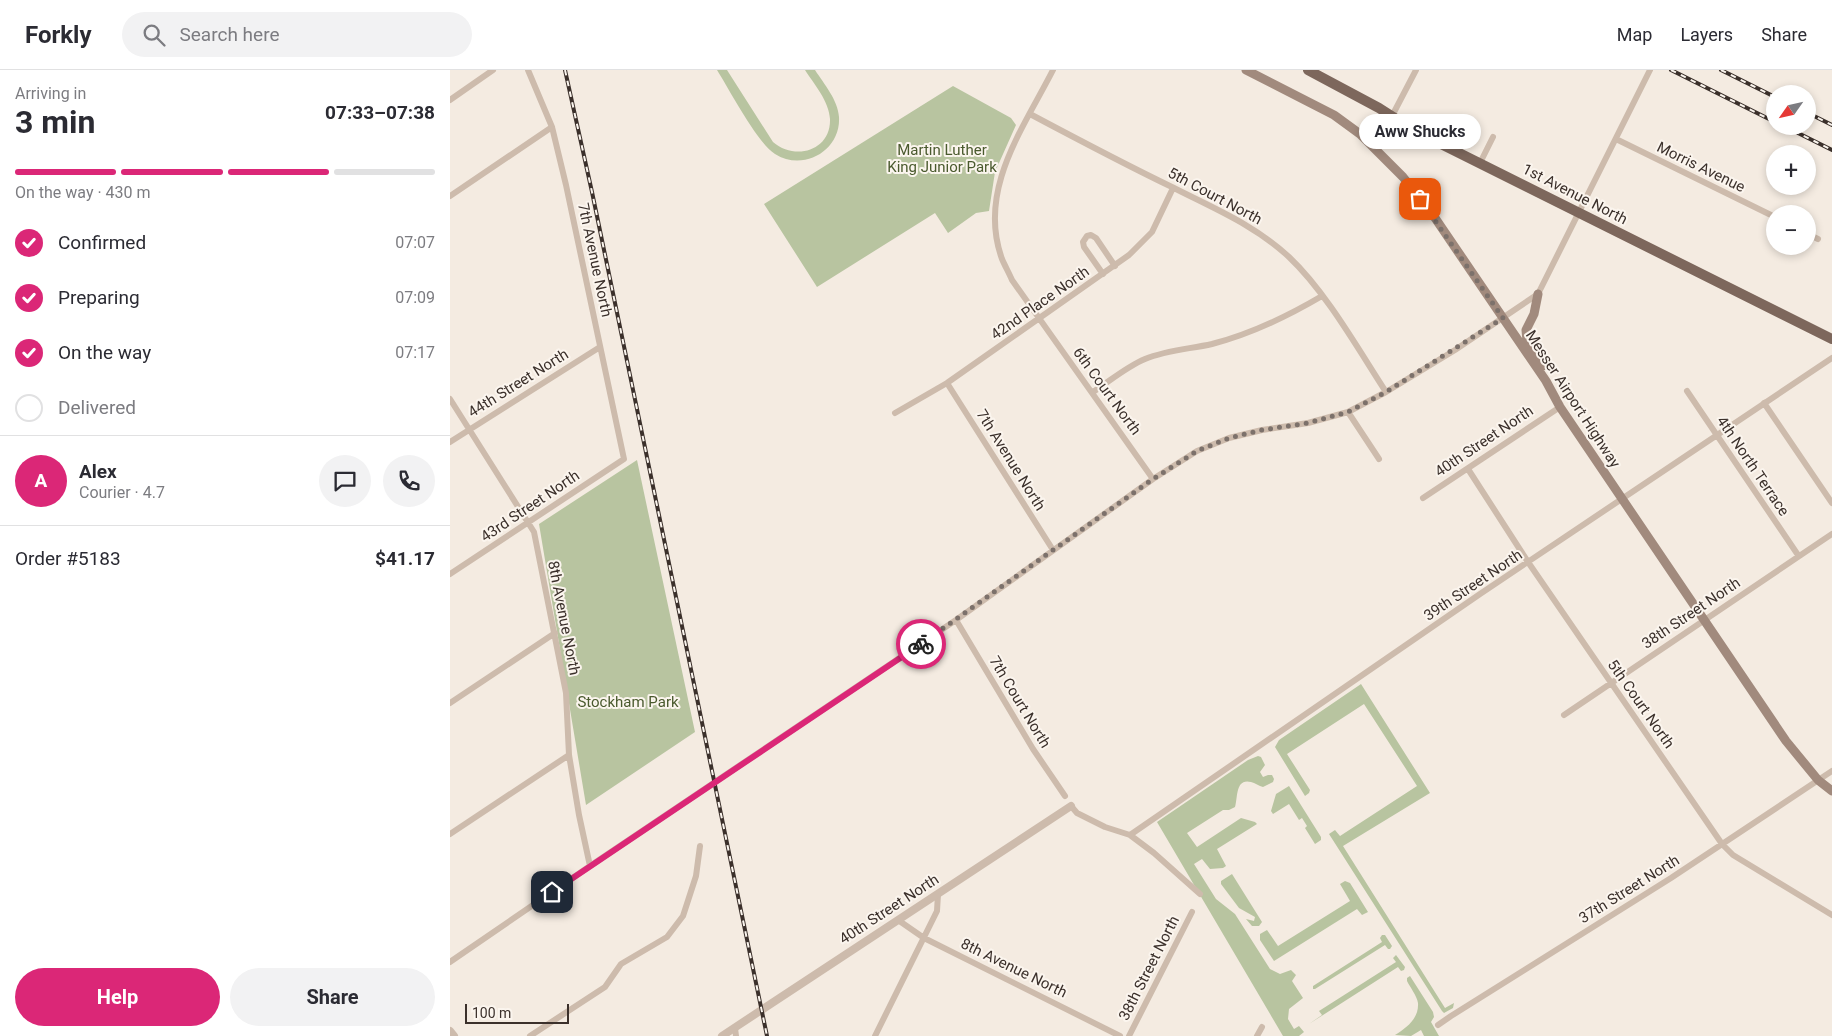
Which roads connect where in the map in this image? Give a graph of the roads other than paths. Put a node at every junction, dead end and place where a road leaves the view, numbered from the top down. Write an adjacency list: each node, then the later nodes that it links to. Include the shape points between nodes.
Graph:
1 (493, 70): 8 (street)
2 (528, 70): 11 (street, 7th Avenue North)
3 (1053, 70): 9 (street)
4 (1246, 70): 23 (main road, Messer Airport Highway, via 1334,115 1360,134 1431,212)
5 (1308, 70): 10 (main road, 1st Avenue North)
6 (1416, 70): 10 (street)
7 (1650, 70): 13 (street)
8 (450, 100)
9 (1030, 114): 15 (street, 5th Court North); 24 (street, via 1008,155 995,197 996,235 1002,260 1012,280)
10 (1392, 116): 14 (main road, 1st Avenue North)
11 (552, 128): 16 (street); 26 (street, 7th Avenue North)
12 (1493, 138): 14 (street)
13 (1616, 139): 17 (street); 18 (street, Morris Avenue)
14 (1480, 163): 17 (main road, 1st Avenue North)
15 (1173, 188): 19 (street, 42nd Place North, via 1152,232); 22 (street, 5th Court North, via 1259,232 1289,257)
16 (450, 196)
17 (1578, 212): 21 (street); 25 (main road, 1st Avenue North)
18 (1766, 213)
19 (1115, 266): 20 (street, 42nd Place North); 20 (street, via 1096,238 1087,236 1084,247)
20 (1104, 274): 24 (street, 42nd Place North)
21 (1538, 294): 23 (street); 28 (main road, via 1534,314 1526,330 1527,341 1544,368)
22 (1322, 296): 31 (street, via 1234,338 1172,350 1144,360); 32 (street, 5th Court North)
23 (1503, 318): 28 (main road, Messer Airport Highway); 32 (street)
24 (1039, 319): 29 (street, 42nd Place North); 31 (street, 6th Court North)
25 (1832, 339)
26 (600, 347): 38 (street, 44th Street North); 41 (street, 7th Avenue North)
27 (1832, 358): 34 (street, 39th Street North)
28 (1546, 381): 35 (main road, Messer Airport Highway)
29 (947, 383): 37 (street, 42nd Place North); 50 (street, 7th Avenue North)
30 (1687, 391): 39 (street, 4th North Terrace)
31 (1093, 392): 44 (street, 6th Court North)
32 (1386, 392): 36 (street)
33 (450, 399): 38 (street, 8th Avenue North)
34 (1764, 403): 39 (street, 39th Street North); 47 (street)
35 (1560, 407): 43 (street, 40th Street North); 46 (main road, Messer Airport Highway)
36 (1348, 412): 42 (street); 44 (street, via 1229,438 1197,451)
37 (895, 413)
38 (470, 429): 40 (street, 44th Street North); 48 (street, 8th Avenue North)
39 (1716, 435): 46 (street, 39th Street North); 51 (street, 4th North Terrace)
40 (450, 442)
41 (624, 459): 48 (street, 43rd Street North)
42 (1378, 459)
43 (1468, 469): 45 (street, 40th Street North); 52 (street, 5th Court North)
44 (1153, 479): 50 (street)
45 (1423, 498)
46 (1622, 499): 52 (street, 39th Street North); 54 (main road, Messer Airport Highway)
47 (1832, 503)
48 (529, 522): 53 (street, 43rd Street North); 56 (street, 8th Avenue North, via 534,532)
49 (1832, 534): 51 (street, 38th Street North)
50 (1053, 550): 55 (street)
51 (1798, 555): 54 (street, 38th Street North)
52 (1528, 562): 57 (street, 5th Court North); 67 (street, 39th Street North)
53 (450, 574)
54 (1704, 619): 57 (street, 38th Street North); 62 (main road, Messer Airport Highway, via 1786,741)
55 (956, 620): 64 (street, 7th Court North); 70 (street)
56 (555, 633): 58 (street); 60 (street, 8th Avenue North, via 566,693)
57 (1611, 683): 59 (street, 38th Street North); 68 (street, 5th Court North)
58 (450, 703)
59 (1564, 715)
60 (570, 755): 66 (street); 70 (street, 8th Avenue North)
61 (1832, 771): 62 (street, 37th Street North)
62 (1818, 780): 63 (main road, Messer Airport Highway); 68 (street, 37th Street North)
63 (1832, 792)
64 (1065, 796)
65 (1071, 806): 67 (street, via 1105,827); 71 (street, 40th Street North)
66 (450, 834)
67 (1130, 835): 72 (street)
68 (1722, 844): 74 (street, 5th Court North, via 1733,855); 78 (street, 37th Street North)
69 (700, 846): 83 (street, via 696,876 683,916 667,937 621,964 605,987)
70 (590, 866): 77 (street)
71 (938, 894): 75 (street, 40th Street North); 76 (street, via 937,910)
72 (1200, 894)
73 (1192, 912): 87 (street, 38th Street North)
74 (1832, 915)
75 (898, 920): 76 (street, 8th Avenue North); 81 (street, 40th Street North)
76 (924, 938): 85 (street); 86 (street, 8th Avenue North)
77 (450, 962)
78 (1438, 1025)
79 (1262, 1027): 88 (street)
80 (450, 1031): 82 (street)
81 (736, 1032): 84 (street, 40th Street North)
82 (454, 1036)
83 (530, 1036)
84 (722, 1036)
85 (875, 1036)
86 (1120, 1036)
87 (1129, 1036)
88 (1257, 1036)

